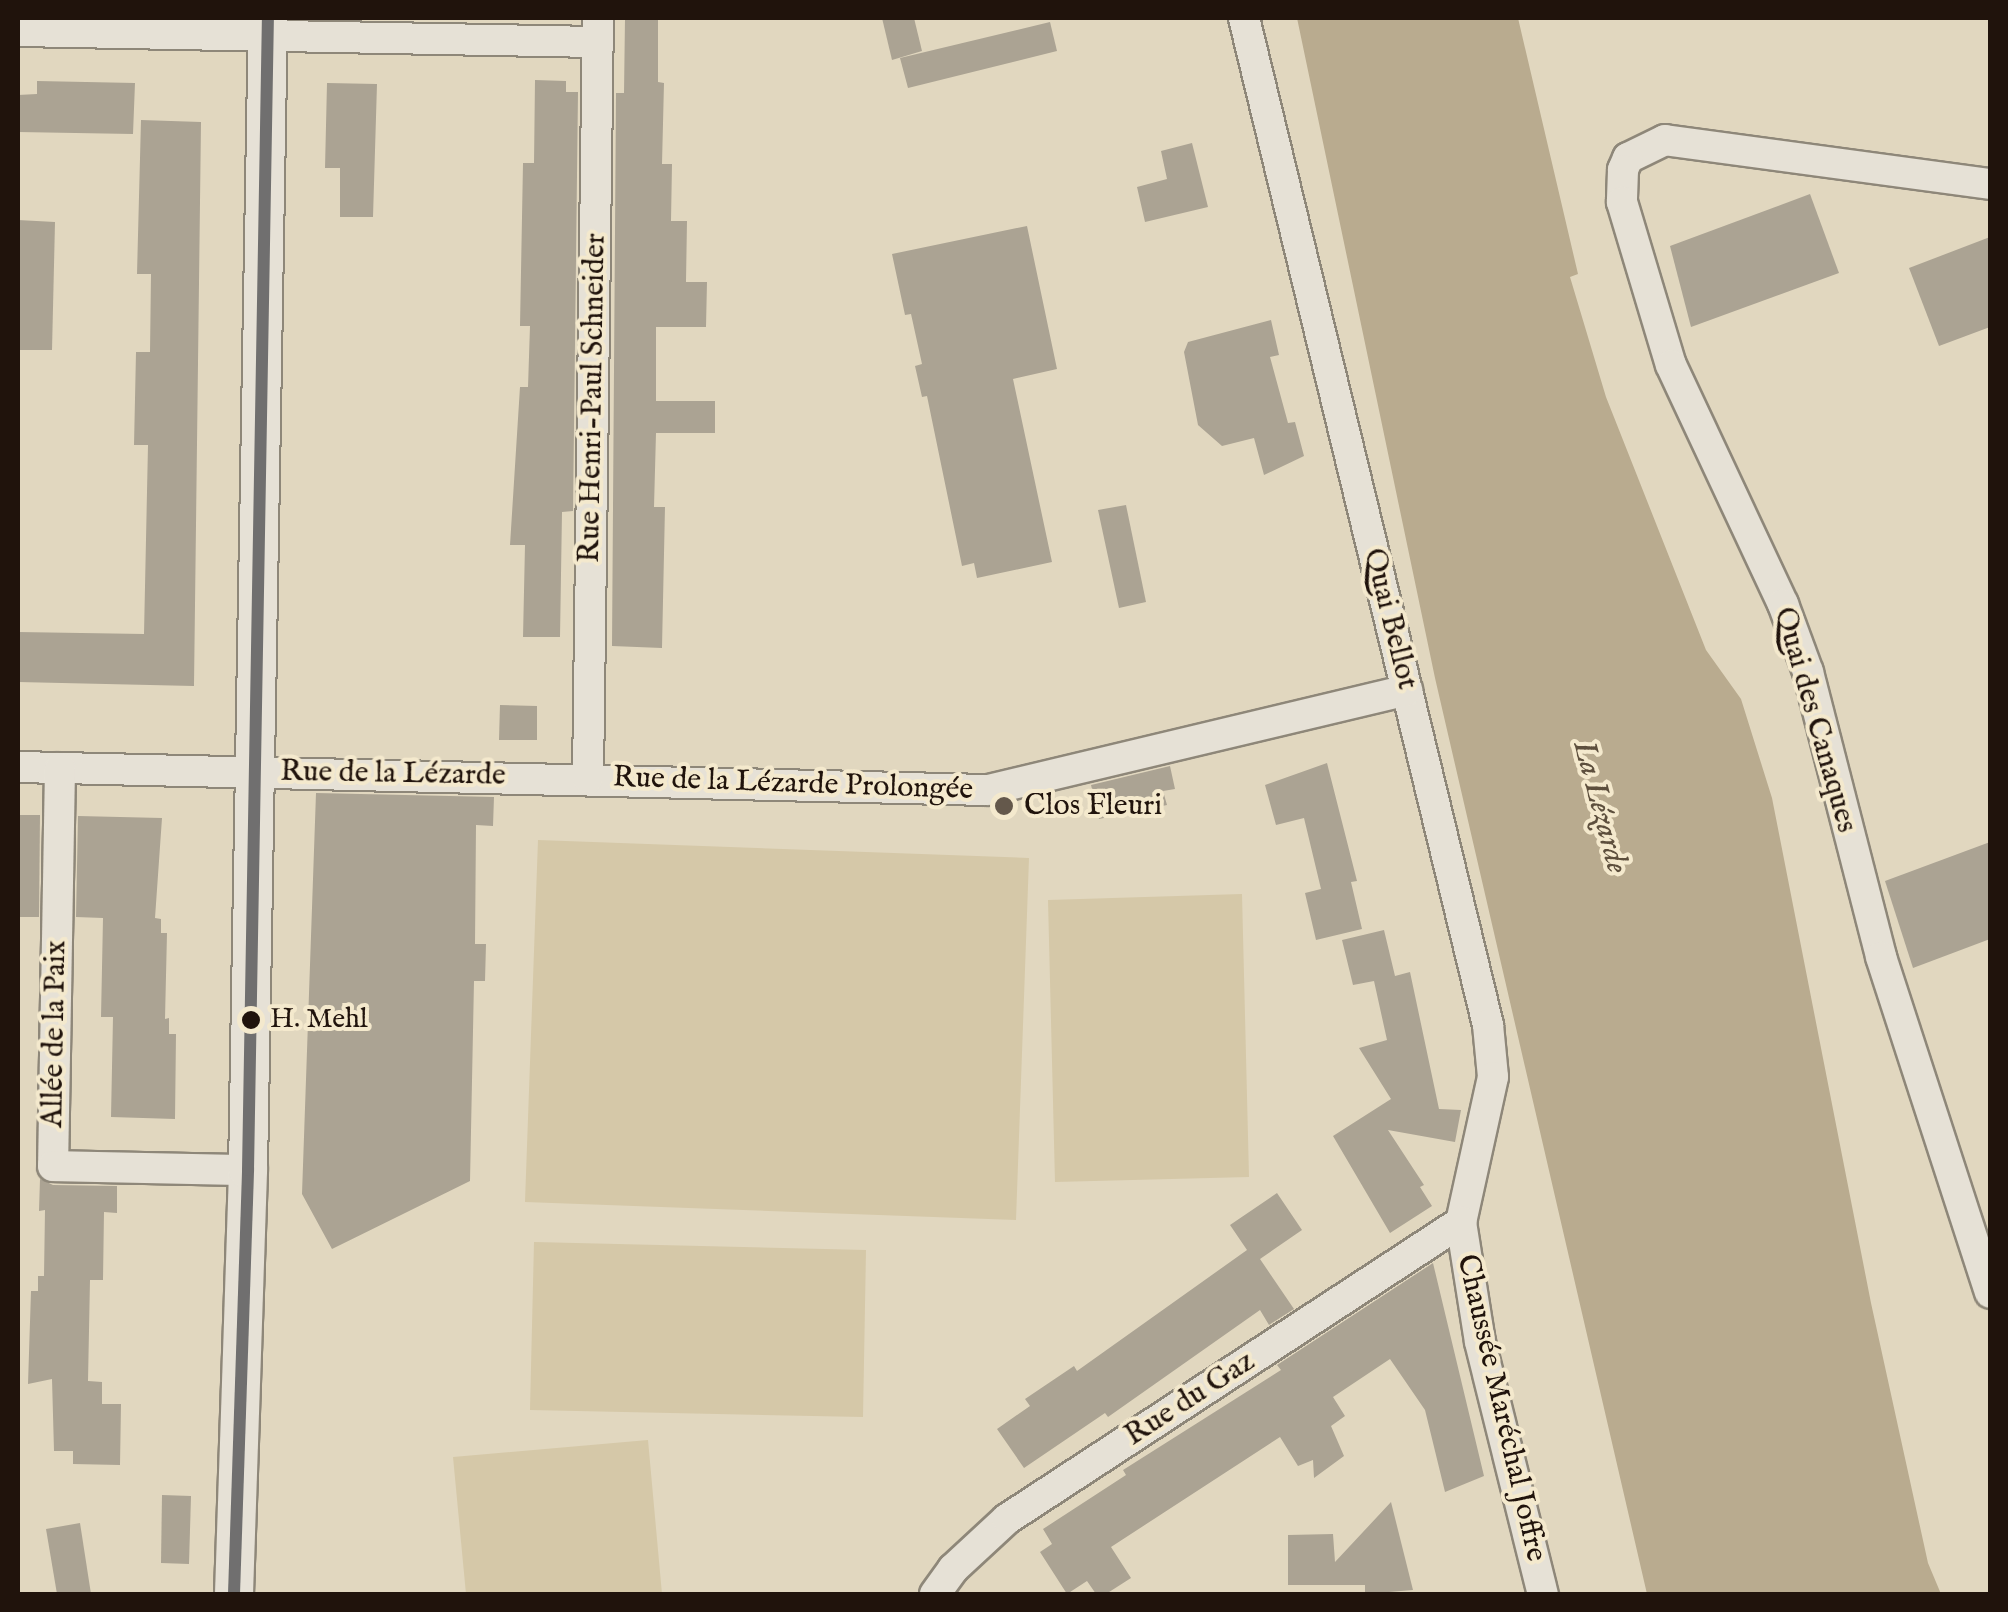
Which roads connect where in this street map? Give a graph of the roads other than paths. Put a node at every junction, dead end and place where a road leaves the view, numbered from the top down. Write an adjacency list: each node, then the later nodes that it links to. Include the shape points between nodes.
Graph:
1 (1244, 18): 6 (street, Quai Bellot)
2 (267, 27): 3 (street); 4 (street); 9 (street)
3 (598, 30): 10 (street, Rue Henri-Paul Schneider)
4 (18, 31)
5 (1990, 184): 13 (street, Quai des Canaques, via 1665,140 1628,158 1622,202 1670,365 1783,604 1808,672 1881,957)
6 (1407, 690): 10 (street, Rue de la Lézarde Prolongée, via 988,790); 12 (street, Quai Bellot, via 1488,1025 1493,1077)
7 (18, 767): 8 (street, Rue de la Lézarde)
8 (60, 768): 9 (street, Rue de la Lézarde); 11 (street, Allée de la Paix, via 53,1166)
9 (252, 772): 10 (street, Rue de la Lézarde); 11 (street)
10 (588, 778)
11 (248, 1170): 14 (street)
12 (1461, 1222): 15 (street, Rue du Gaz, via 1007,1520); 16 (street, Chaussée Maréchal Joffre, via 1480,1342)
13 (1990, 1292)
14 (234, 1594)
15 (935, 1594)
16 (1543, 1594)

